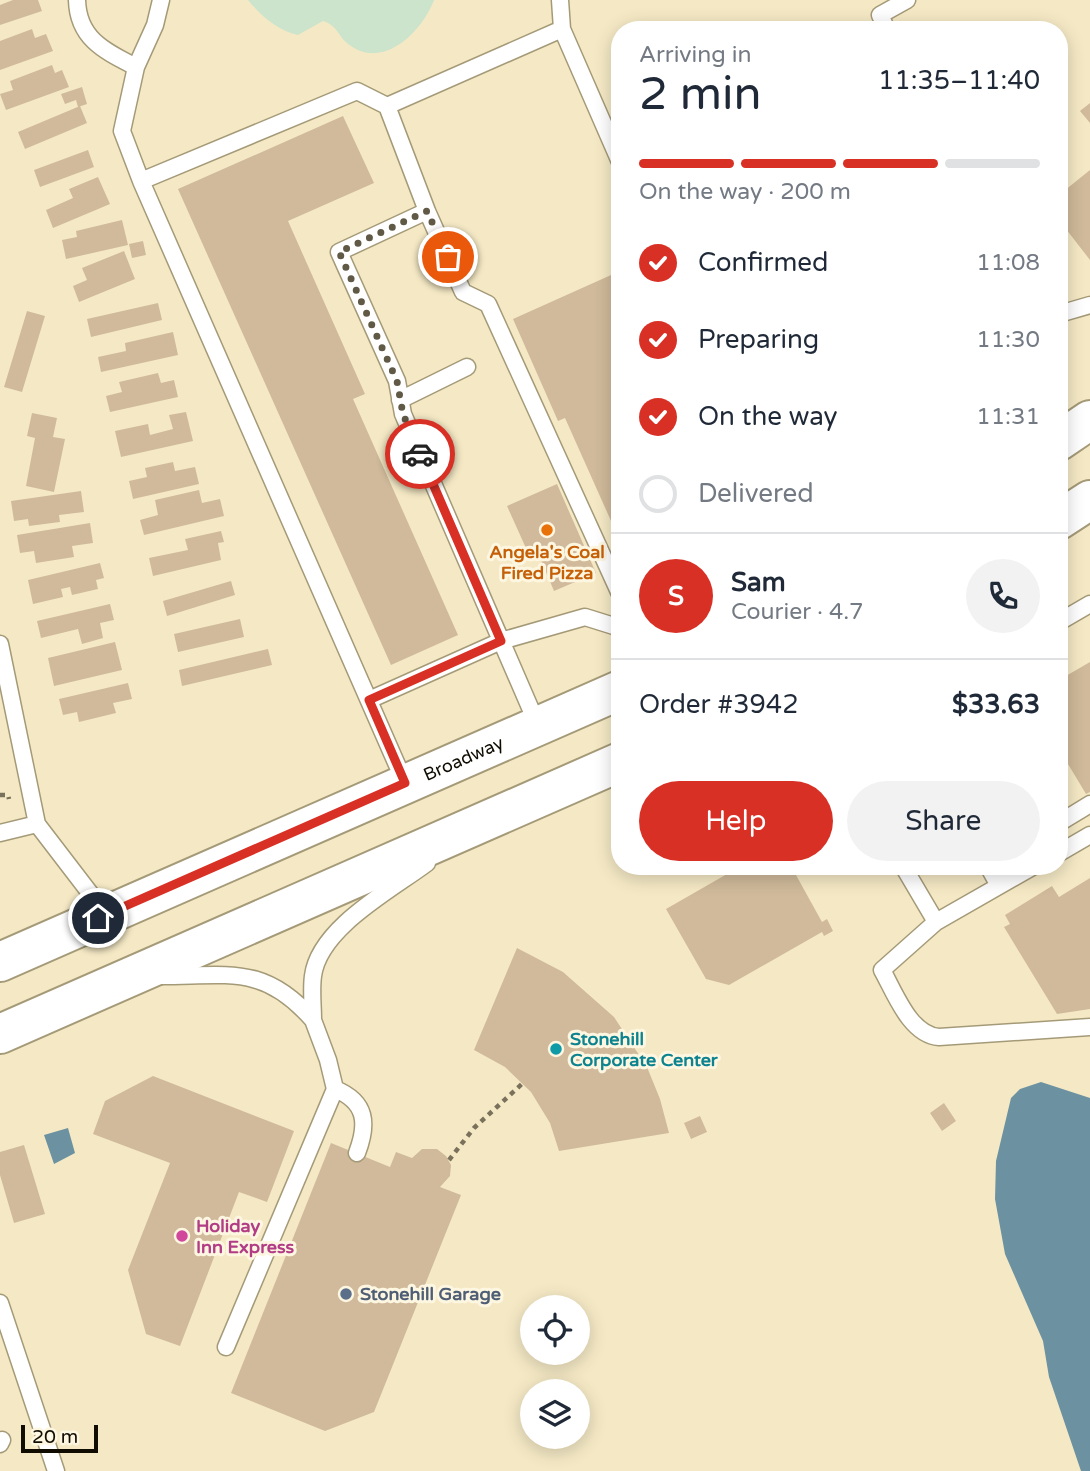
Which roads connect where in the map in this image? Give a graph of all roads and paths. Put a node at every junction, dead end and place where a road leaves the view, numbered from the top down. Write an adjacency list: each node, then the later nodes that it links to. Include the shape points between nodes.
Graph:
1 (76, 0): 7 (lane, via 77,18 99,48)
2 (161, 0): 7 (lane)
3 (560, 0): 6 (lane)
4 (908, 0): 5 (lane, via 880,15)
5 (883, 21)
6 (562, 29): 8 (lane); 9 (lane)
7 (136, 67): 10 (lane, via 122,131)
8 (387, 106): 10 (lane, via 357,91); 11 (lane)
9 (611, 141)
10 (141, 181): 27 (lane)
11 (427, 211): 15 (lane, via 339,252 397,381); 20 (lane, via 463,292 488,304)
12 (1090, 305): 13 (lane)
13 (1068, 311)
14 (467, 367): 15 (lane)
15 (400, 400): 24 (lane)
16 (1090, 420): 17 (highway)
17 (1068, 435)
18 (1090, 499): 19 (highway)
19 (1068, 514)
20 (611, 574)
21 (1090, 604): 22 (lane)
22 (1068, 617)
23 (611, 624): 24 (lane, via 585,617)
24 (501, 641): 27 (lane); 28 (lane)
25 (0, 644): 34 (lane)
26 (611, 694): 28 (highway, Broadway)
27 (369, 700): 30 (lane)
28 (538, 726): 30 (highway, Broadway)
29 (611, 766): 33 (highway)
30 (405, 783): 42 (highway, Broadway)
31 (1090, 804): 32 (lane)
32 (1068, 817)
33 (481, 823): 45 (highway); 46 (lane, via 330,937 313,974)
34 (37, 824): 35 (lane); 42 (lane)
35 (0, 833)
36 (1090, 835): 37 (lane)
37 (1068, 848)
38 (908, 875): 43 (lane)
39 (993, 875): 41 (lane)
40 (1018, 875): 41 (lane)
41 (999, 886): 43 (lane)
42 (107, 914): 44 (highway, Broadway)
43 (936, 922): 47 (lane, via 882,970 923,1033 939,1037)
44 (0, 962)
45 (131, 976): 46 (lane, via 255,978 279,987); 48 (highway)
46 (313, 1020): 50 (lane)
47 (1090, 1027)
48 (0, 1034)
49 (523, 1083): 52 (path, via 474,1128)
50 (335, 1089): 51 (lane, via 353,1099 363,1114 365,1131); 54 (lane)
51 (357, 1153)
52 (449, 1160)
53 (0, 1303): 55 (lane)
54 (226, 1347)
55 (56, 1471)

